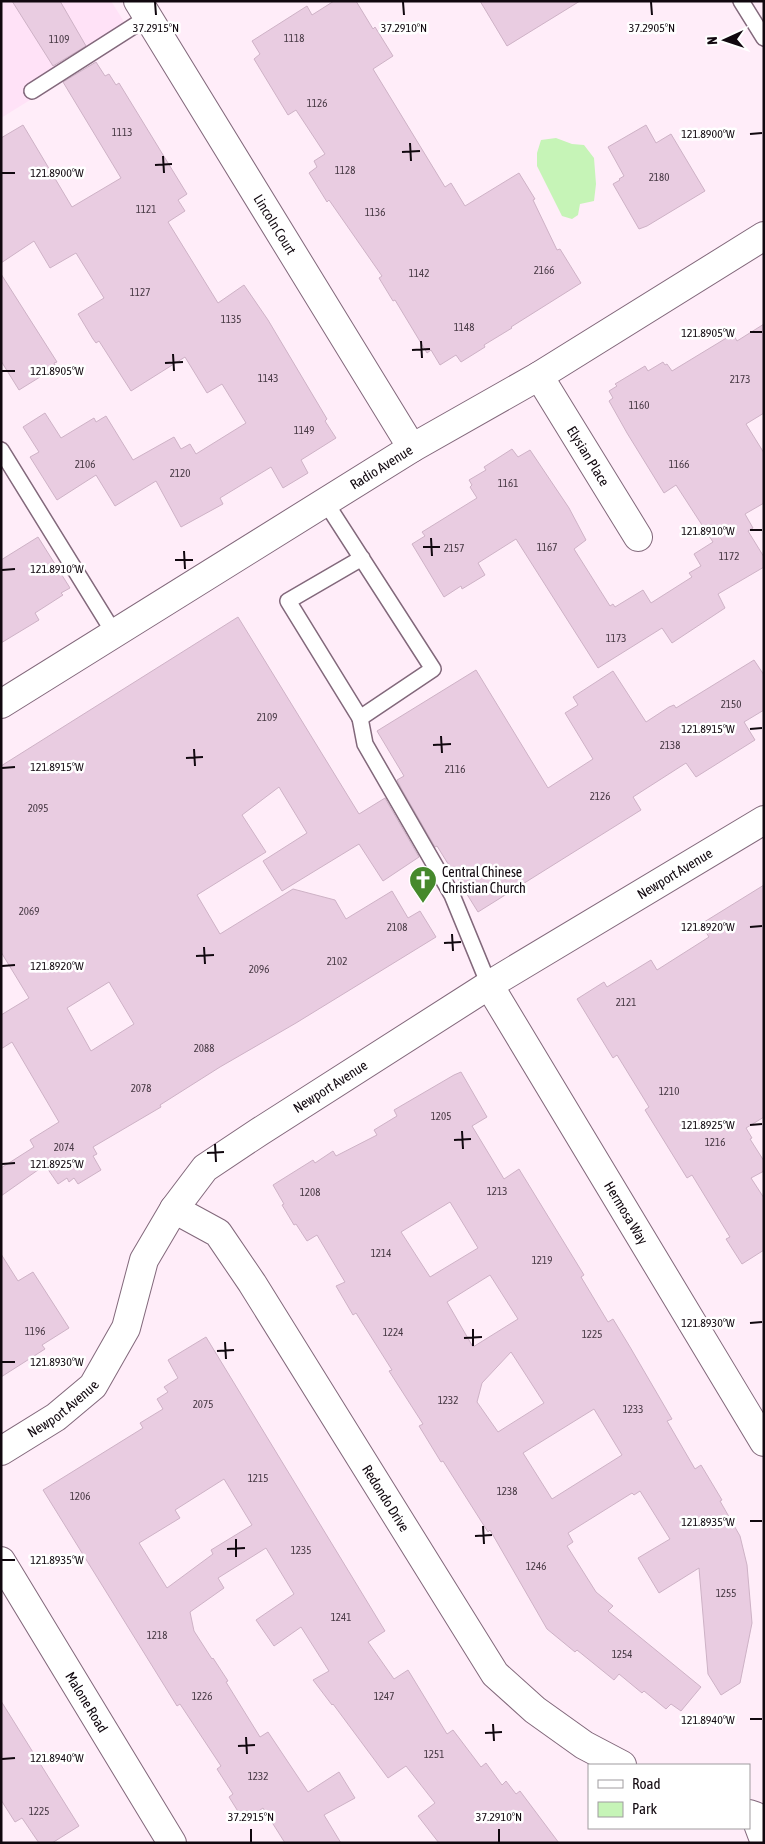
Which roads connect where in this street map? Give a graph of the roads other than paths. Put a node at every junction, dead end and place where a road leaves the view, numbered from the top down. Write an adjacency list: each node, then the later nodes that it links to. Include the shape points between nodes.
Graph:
1 (740, 1): 3 (lane)
2 (143, 9): 4 (lane); 7 (street, Lincoln Court)
3 (764, 38)
4 (32, 91)
5 (764, 236): 6 (street, Radio Avenue)
6 (539, 376): 7 (street, Radio Avenue); 10 (street, Elysian Place)
7 (412, 448): 9 (street, Radio Avenue)
8 (1, 450): 12 (lane)
9 (326, 503): 11 (lane); 12 (street, Radio Avenue)
10 (638, 537)
11 (362, 558): 14 (lane, via 433,669); 14 (lane, via 288,601)
12 (114, 634): 13 (street, Radio Avenue)
13 (1, 704)
14 (360, 718): 16 (lane, via 366,744 452,895)
15 (764, 820): 16 (street, Newport Avenue)
16 (489, 985): 17 (street, Newport Avenue, via 205,1168); 18 (street, Hermosa Way)
17 (174, 1208): 19 (street, Newport Avenue, via 144,1260 126,1328 92,1386 56,1417); 21 (street, Redondo Drive, via 218,1233 252,1282 495,1674 535,1710 584,1745)
18 (764, 1442)
19 (1, 1451)
20 (1, 1561): 22 (street, Malone Road)
21 (620, 1764)
22 (172, 1843)

